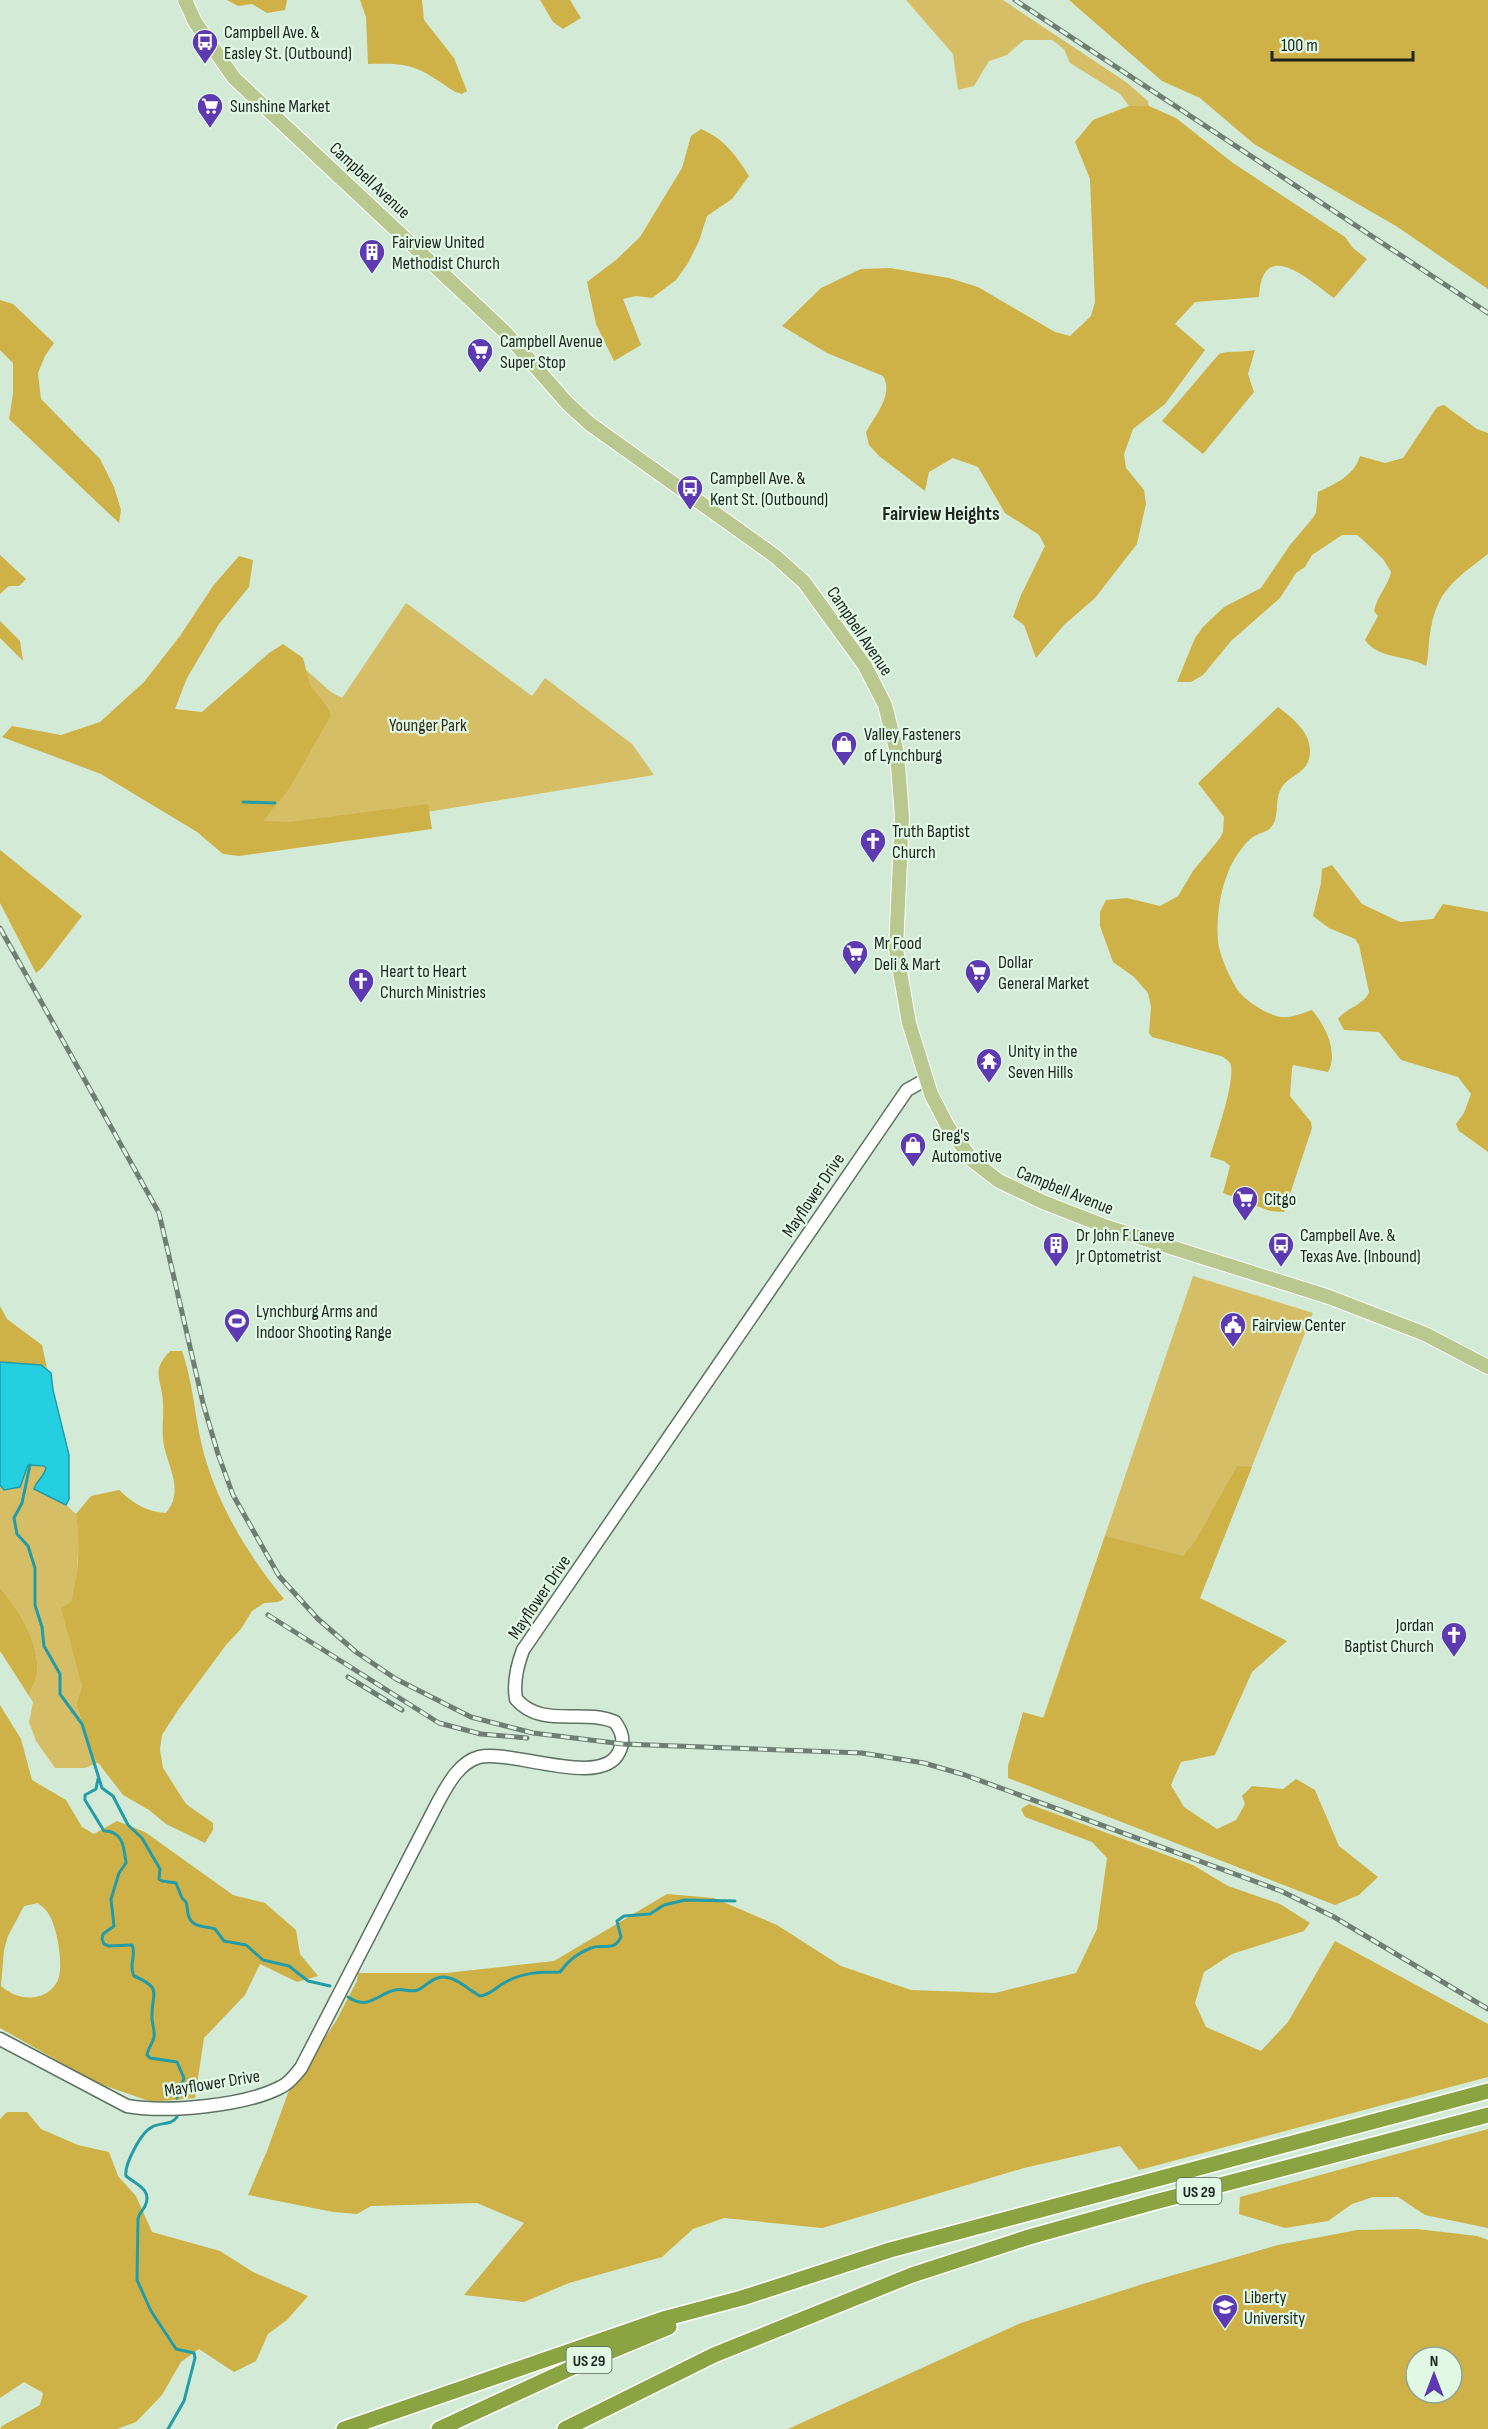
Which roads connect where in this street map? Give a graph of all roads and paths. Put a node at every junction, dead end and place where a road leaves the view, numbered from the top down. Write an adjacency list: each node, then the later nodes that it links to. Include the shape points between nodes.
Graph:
1 (185, 0): 2 (main road, Campbell Avenue, via 195,22 234,78 505,332 567,403 775,556 804,582 865,666 885,705 897,753 902,816 896,949 909,1023)
2 (926, 1080): 3 (main road, Campbell Avenue, via 963,1149 984,1171 1014,1190 1107,1227 1339,1300 1425,1334); 4 (street, Mayflower Drive, via 907,1090 523,1650 514,1686 516,1699 543,1716 615,1722 622,1744 615,1759 588,1768 492,1755 463,1765 437,1804 301,2068 271,2092 181,2109 138,2108 112,2100)
3 (1488, 1367)
4 (0, 2039)
5 (1488, 2091): 7 (highway, US 29, via 890,2250)
6 (1488, 2115): 8 (highway, US 29, via 1151,2203 912,2275 714,2355)
7 (742, 2298): 9 (highway, via 663,2319); 10 (highway, US 29, via 580,2364)
8 (584, 2419): 11 (highway, US 29); 12 (highway)
9 (344, 2429)
10 (439, 2429)
11 (565, 2429)
12 (572, 2429)

